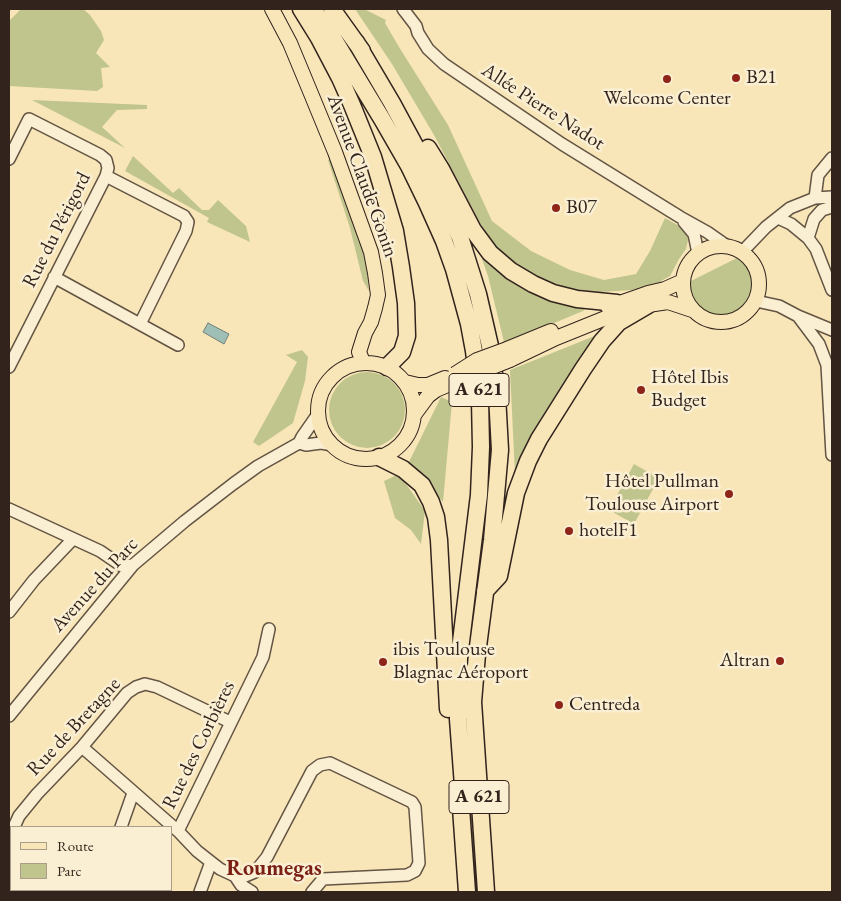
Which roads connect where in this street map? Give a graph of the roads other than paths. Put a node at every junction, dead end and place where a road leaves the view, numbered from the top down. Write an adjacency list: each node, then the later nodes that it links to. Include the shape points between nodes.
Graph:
1 (272, 9): 31 (main road, Avenue Claude Gonin, via 319,112 371,252 378,295 359,352)
2 (301, 9): 33 (highway, via 352,105 373,158 395,231 405,294 407,336 402,352)
3 (313, 9): 52 (highway, A 621, via 409,166 444,241 469,324 480,400 481,447 479,495 459,658)
4 (332, 9): 6 (highway, A 621)
5 (403, 9): 13 (street, Allée Pierre Nadot, via 428,49 444,64 562,144)
6 (356, 42): 23 (highway, via 402,106 441,169 473,230 490,253 511,271 554,293); 45 (highway, A 621, via 426,166 460,237 478,294 497,395 500,450)
7 (832, 158): 11 (street, via 818,175)
8 (9, 159): 9 (street, Rue du Périgord, via 29,119 100,154 106,160)
9 (106, 176): 19 (street, Rue du Périgord); 27 (street, via 184,216 188,222)
10 (832, 197): 11 (street)
11 (815, 198): 14 (street, via 790,208)
12 (832, 207): 15 (street, via 822,210 814,219)
13 (680, 217): 16 (street, Allée Pierre Nadot); 18 (street, Allée Pierre Nadot, via 694,234)
14 (778, 218): 15 (street); 17 (street)
15 (808, 238): 21 (street, via 820,258)
16 (727, 246): 17 (main road); 18 (main road, via 717,245)
17 (742, 252): 22 (main road, via 751,259 760,279)
18 (698, 253): 20 (main road, via 687,265)
19 (54, 276): 27 (street); 32 (street, Rue du Périgord)
20 (683, 281): 23 (main road); 25 (main road, via 684,294)
21 (832, 290)
22 (756, 301): 25 (main road, via 741,317 731,321 713,321); 26 (street, via 779,306)
23 (617, 303): 30 (main road)
24 (648, 305): 25 (main road, via 668,302); 30 (main road); 45 (highway, via 619,322 602,341 540,438 516,493 499,576)
25 (692, 310)
26 (798, 316): 28 (street); 40 (street, via 819,344 827,364)
27 (140, 324): 29 (street)
28 (832, 330)
29 (178, 345)
30 (509, 354): 34 (main road, bridge, via 477,360)
31 (363, 362): 33 (main road); 36 (main road, via 349,365 326,384)
32 (9, 367)
33 (387, 367): 35 (main road)
34 (456, 378): 35 (main road, via 428,385); 37 (main road, via 428,396)
35 (405, 382): 37 (main road, via 412,394)
36 (318, 414): 38 (street); 39 (main road, via 320,426)
37 (414, 415): 41 (main road, via 406,439 394,451)
38 (299, 444): 39 (street, Avenue du Parc); 44 (street, Avenue du Parc, via 240,479)
39 (332, 445): 41 (main road, via 359,458)
40 (832, 455)
41 (379, 458): 52 (highway, via 403,469 422,485 436,517 453,795)
42 (9, 509): 43 (street)
43 (73, 539): 44 (street, via 100,551 122,566); 46 (street)
44 (133, 565): 48 (street, Avenue du Parc)
45 (485, 591): 62 (highway, A 621, via 473,702)
46 (9, 612)
47 (269, 629): 49 (street, Rue des Corbières, via 263,657)
48 (9, 716)
49 (230, 722): 50 (street, Rue de Bretagne, via 146,684 127,693); 55 (street, Rue des Corbières)
50 (82, 747): 51 (street); 53 (street, Rue de Bretagne, via 37,794)
51 (134, 793): 54 (street); 55 (street)
52 (461, 808): 61 (highway, A 621)
53 (14, 826)
54 (120, 826)
55 (178, 831): 56 (street, Rue des Corbières)
56 (211, 862): 57 (street, Rue des Corbières); 58 (street)
57 (235, 876): 59 (street, Rue des Corbières); 60 (street, via 243,877 255,872 267,857 312,771 320,765 330,764 412,802 419,863 415,871 407,875 323,879)
58 (200, 892)
59 (252, 892)
60 (312, 892)
61 (467, 892)
62 (486, 892)

